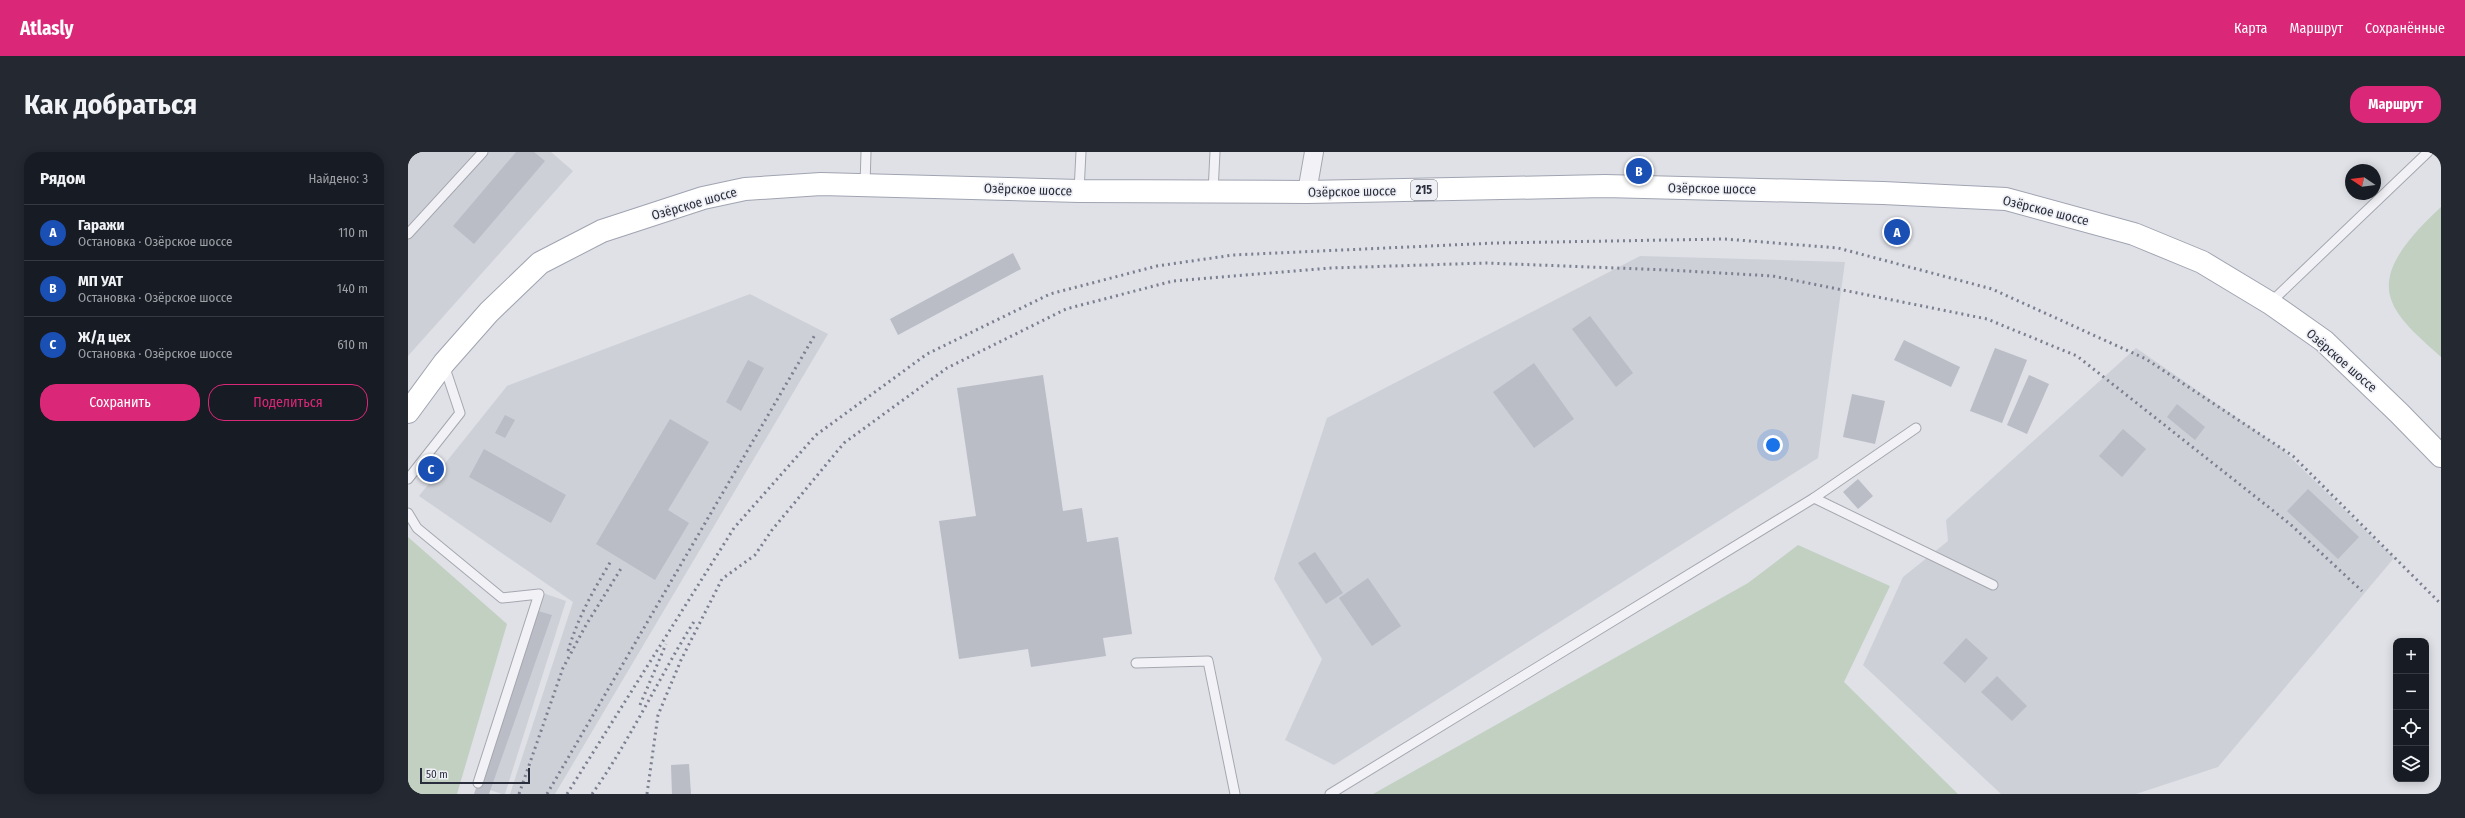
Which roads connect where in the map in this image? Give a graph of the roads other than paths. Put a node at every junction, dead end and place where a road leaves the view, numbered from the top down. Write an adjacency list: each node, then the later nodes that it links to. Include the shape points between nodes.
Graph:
1 (483, 152): 11 (lane)
2 (866, 152): 7 (lane)
3 (1081, 152): 8 (lane)
4 (1215, 152): 9 (lane)
5 (1314, 152): 10 (street)
6 (2428, 152): 12 (lane)
7 (865, 185): 8 (main road, Озёрское шоссе / 215); 13 (main road, Озёрское шоссе / 215, via 788,185 745,189 703,198 602,231 540,263 489,312)
8 (1079, 191): 9 (main road, Озёрское шоссе / 215)
9 (1213, 192): 10 (main road, Озёрское шоссе / 215)
10 (1307, 192): 12 (main road, Озёрское шоссе / 215, via 1605,186 1883,193 2006,199 2134,234 2202,262)
11 (408, 234)
12 (2270, 303): 16 (main road, Озёрское шоссе / 215, via 2324,341)
13 (444, 363): 14 (main road, Озёрское шоссе / 215); 17 (lane, via 460,413)
14 (408, 412)
15 (1916, 428): 18 (lane)
16 (2441, 456)
17 (408, 479)
18 (1814, 498): 20 (lane); 24 (lane)
19 (408, 513): 22 (lane, via 417,528 502,598 539,594)
20 (1993, 585)
21 (1136, 664): 23 (lane, via 1208,661)
22 (478, 783)
23 (1235, 794)
24 (1330, 794)

